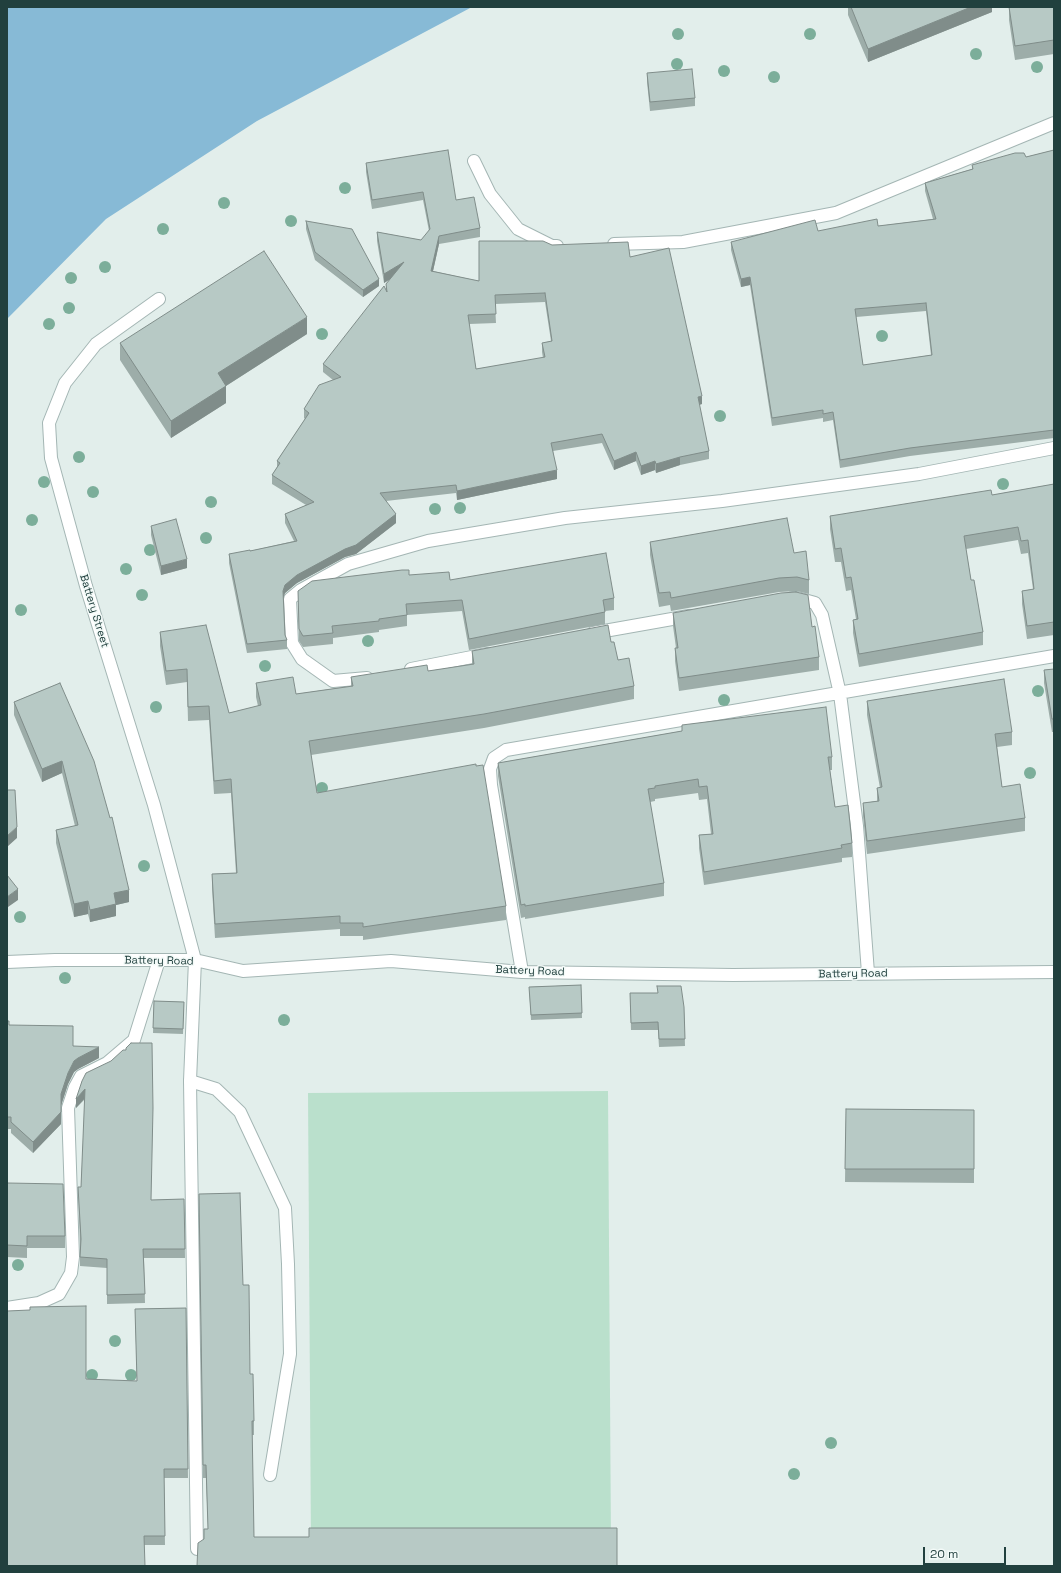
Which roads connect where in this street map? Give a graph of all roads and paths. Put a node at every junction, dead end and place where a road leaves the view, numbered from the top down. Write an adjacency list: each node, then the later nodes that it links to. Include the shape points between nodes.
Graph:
1 (1054, 123): 3 (street, via 836,212 683,242)
2 (474, 161): 4 (street, via 490,194 518,229 552,246)
3 (599, 244)
4 (568, 246)
5 (159, 299): 16 (street, Battery Street, via 96,344 65,383 49,423 50,444 51,458 86,586 154,805)
6 (1054, 448): 13 (street, via 919,474 722,501 565,518 428,541 348,564 301,590 290,599 292,643 302,659 333,681)
7 (780, 599): 14 (street, via 797,598 815,603 822,616)
8 (701, 614): 9 (street)
9 (583, 635)
10 (498, 652): 12 (street)
11 (1054, 656): 14 (street)
12 (397, 672)
13 (381, 675)
14 (840, 694): 18 (street, via 506,750 494,758 490,769 491,785); 20 (street, via 857,826)
15 (159, 960): 16 (street, Battery Road); 17 (street, Battery Road); 22 (street, via 134,1040 107,1062 81,1076 68,1108 73,1257 71,1273 59,1294 39,1304)
16 (195, 960): 18 (street, Battery Road, via 243,971 390,961); 21 (street, Battery Street)
17 (7, 962)
18 (522, 972): 20 (street, Battery Road)
19 (1054, 972): 20 (street, Battery Road)
20 (868, 974)
21 (190, 1081): 23 (street, via 216,1089 240,1112 285,1208 290,1354); 24 (street, Battery Street)
22 (7, 1308)
23 (270, 1475)
24 (197, 1550)

